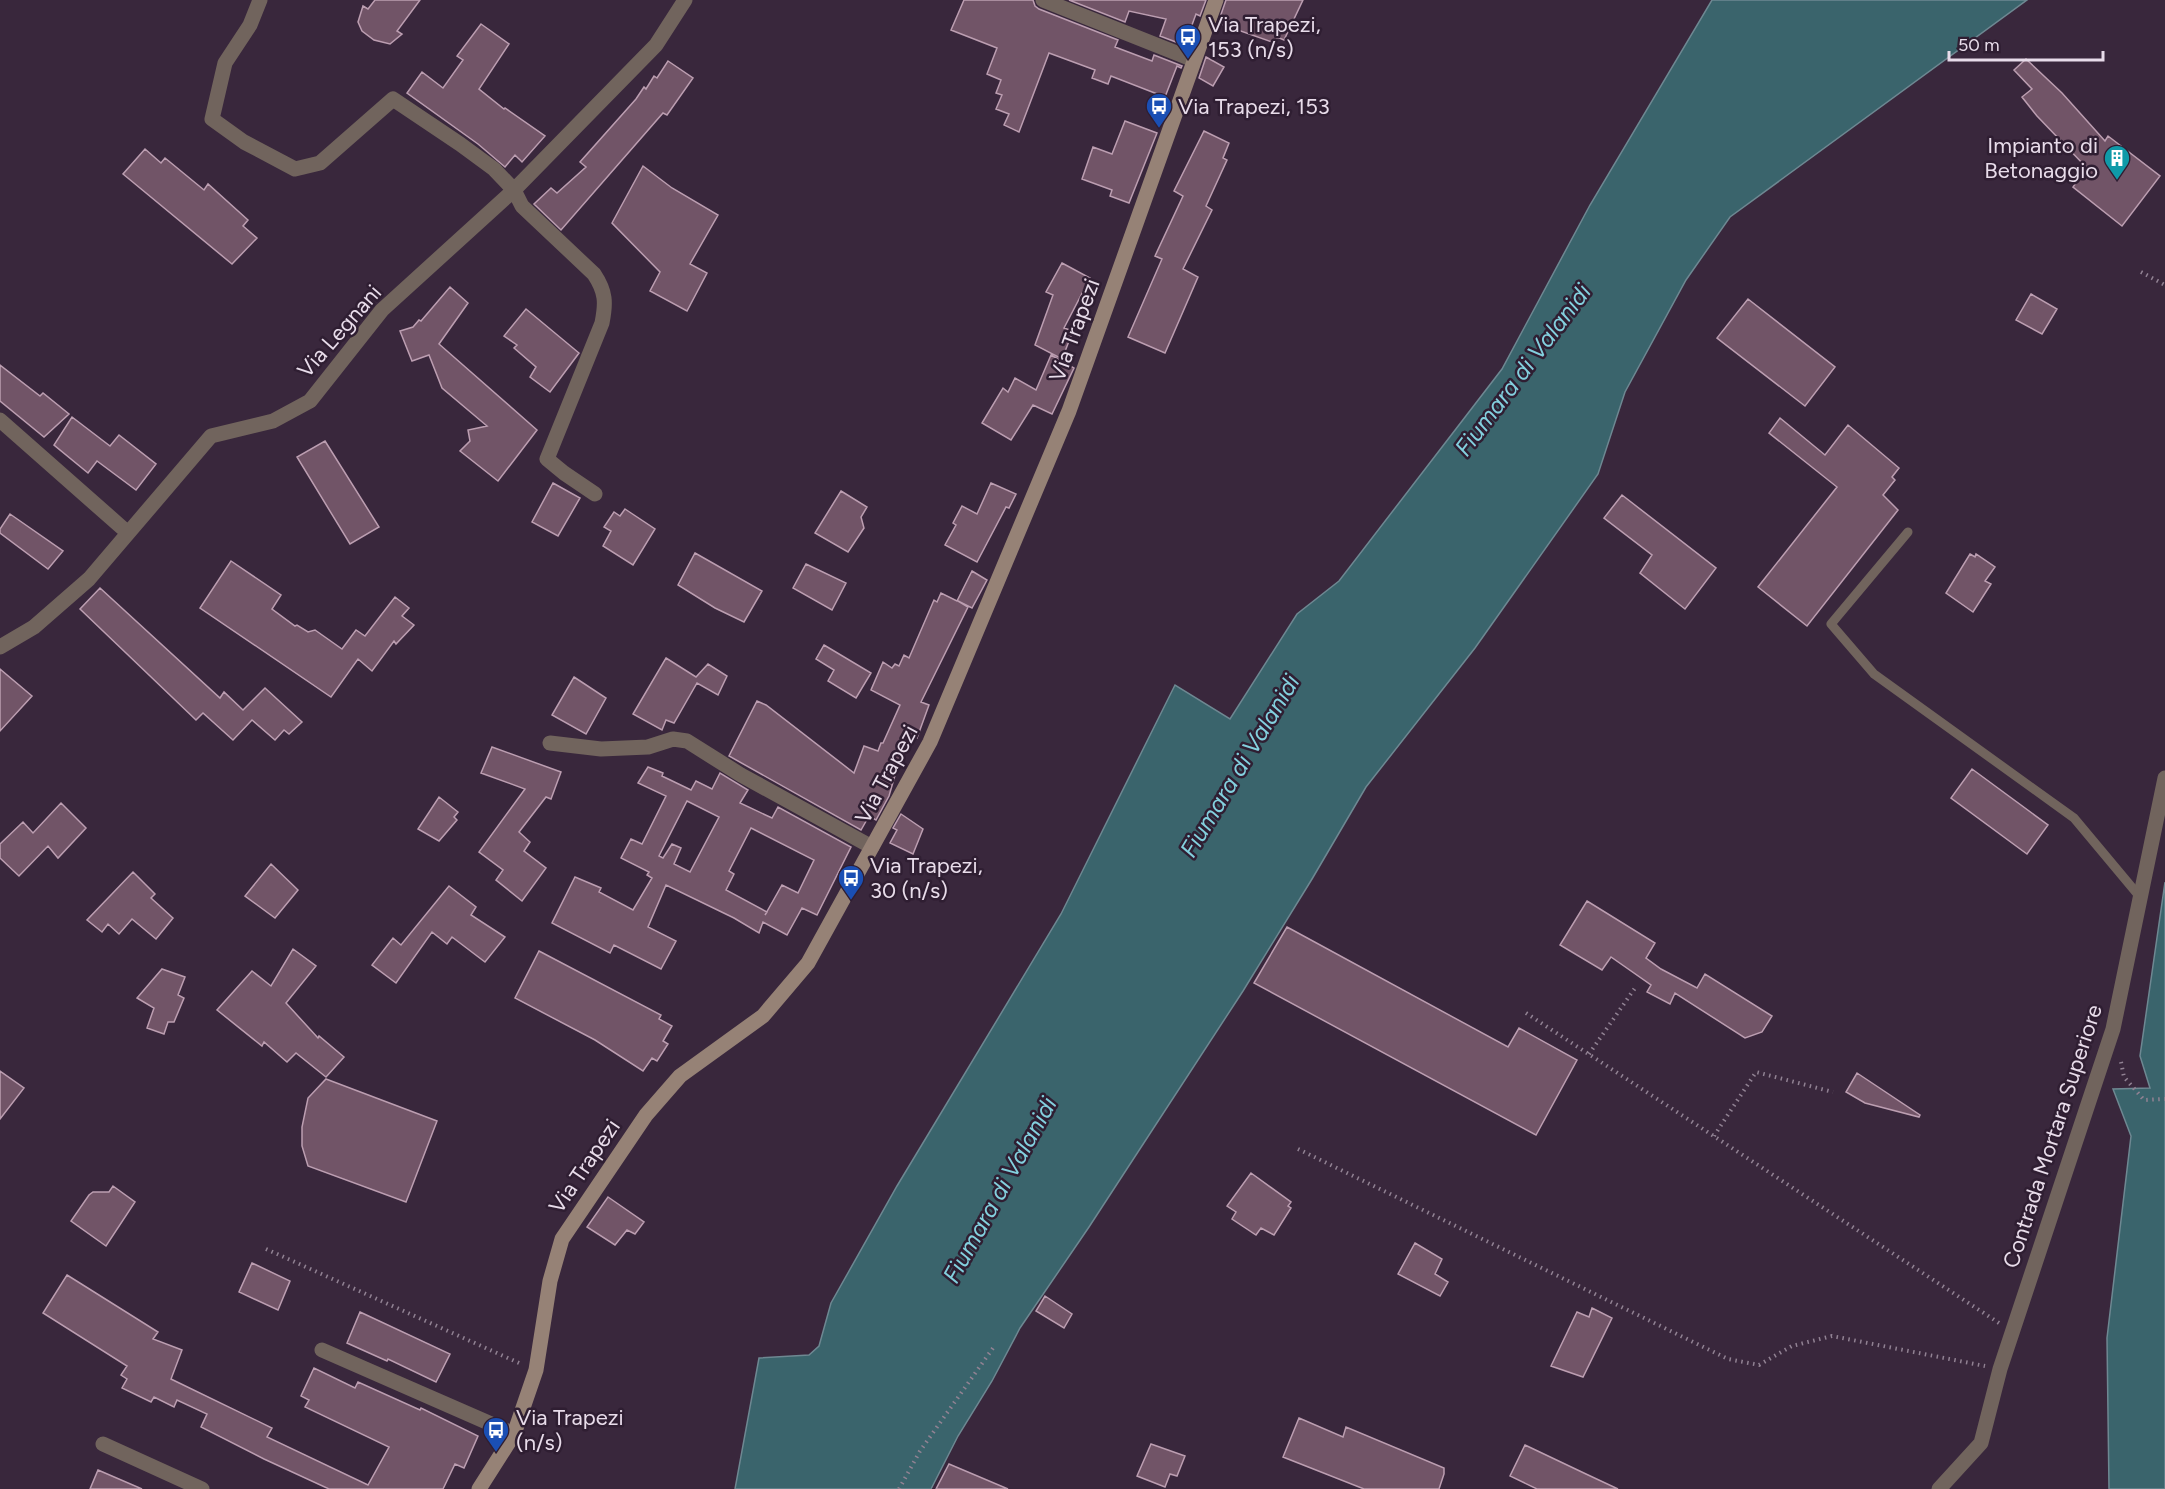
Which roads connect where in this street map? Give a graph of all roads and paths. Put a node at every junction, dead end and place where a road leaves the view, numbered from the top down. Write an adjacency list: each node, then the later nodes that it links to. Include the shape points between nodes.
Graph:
1 (260, 0): 6 (street, via 250,25 225,63 212,119 244,142 295,169 320,164 393,99 494,169)
2 (685, 0): 6 (street, Via Legnani, via 656,45)
3 (1043, 0): 5 (street)
4 (1216, 0): 5 (street, Via Trapezi)
5 (1194, 60): 16 (street, Via Trapezi, via 1069,411 930,742)
6 (514, 190): 10 (street, via 522,206 594,274 602,287 606,306 602,323 547,459); 12 (street, Via Legnani, via 382,310 310,400 273,421 211,436)
7 (2141, 272): 8 (path)
8 (2165, 285)
9 (0, 420): 12 (street)
10 (594, 494)
11 (1908, 532): 17 (lane, via 1831,624 1874,674 2074,818)
12 (128, 533): 13 (street, Via Legnani, via 89,579 34,627)
13 (0, 647)
14 (550, 743): 16 (street, via 602,749 648,747 673,739 687,741)
15 (2165, 778): 17 (street, Contrada Mortara Superiore)
16 (872, 847): 31 (street, Via Trapezi, via 808,963 763,1016 680,1076 646,1115 562,1239 550,1281)
17 (2140, 897): 27 (street, Contrada Mortara Superiore, via 2113,1029)
18 (1635, 988): 20 (path)
19 (1526, 1013): 20 (path)
20 (1589, 1054): 24 (path)
21 (2135, 1088): 23 (path, via 2144,1100)
22 (1833, 1092): 24 (path, via 1756,1072)
23 (2165, 1099)
24 (1714, 1136): 27 (path)
25 (1298, 1149): 30 (path, via 1728,1359 1759,1365 1792,1346 1832,1336)
26 (266, 1249): 31 (path)
27 (2013, 1332): 30 (street, Contrada Mortara Superiore)
28 (993, 1348): 36 (path, via 920,1451)
29 (322, 1350): 32 (street)
30 (2000, 1369): 37 (street, Contrada Mortara Superiore, via 1981,1443)
31 (536, 1370): 32 (street, Via Trapezi)
32 (514, 1434): 35 (street, Via Trapezi)
33 (103, 1444): 34 (street)
34 (202, 1489)
35 (479, 1489)
36 (899, 1489)
37 (1939, 1489)

